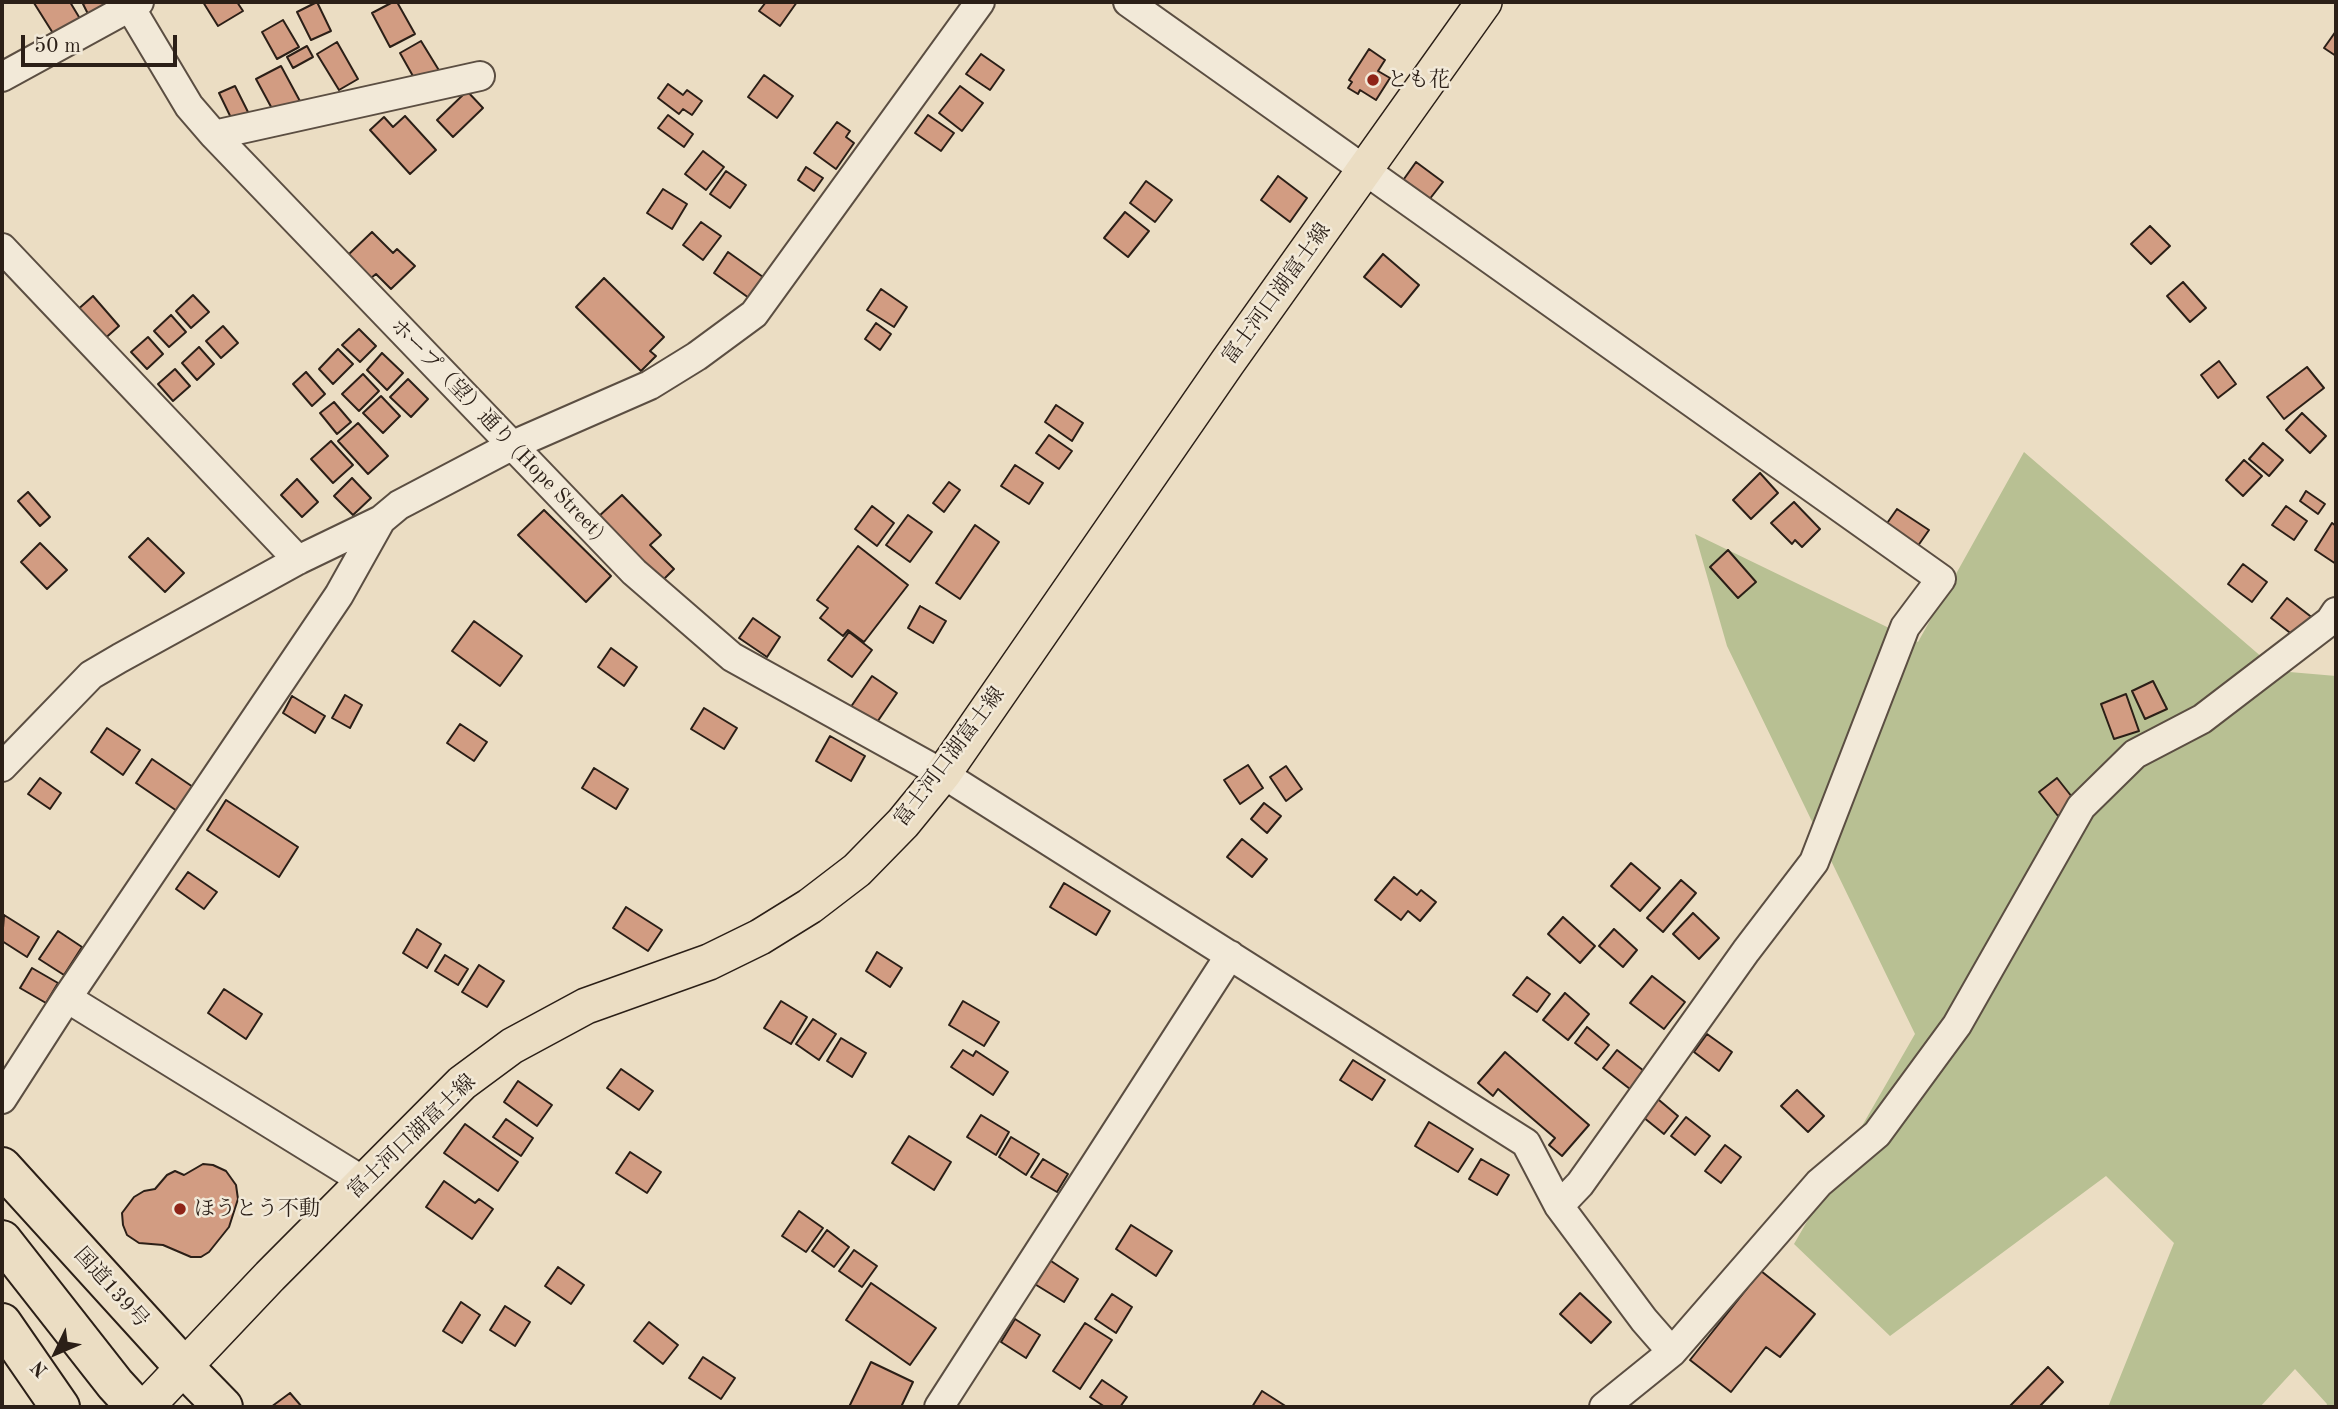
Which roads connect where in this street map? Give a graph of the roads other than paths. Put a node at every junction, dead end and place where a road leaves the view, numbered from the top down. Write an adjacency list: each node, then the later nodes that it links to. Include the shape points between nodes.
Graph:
1 (980, 2): 10 (street, via 754,314 650,385)
2 (1128, 2): 8 (street)
3 (1484, 2): 8 (main road, 富士河口湖富士線)
4 (132, 4): 6 (street); 7 (street, ホープ（望）通り (Hope Street), via 189,106)
5 (480, 76): 7 (street)
6 (2, 77)
7 (214, 135): 10 (street, ホープ（望）通り (Hope Street))
8 (1366, 170): 15 (main road, 富士河口湖富士線); 21 (street, via 1941,579 1905,627 1814,862 1580,1184)
9 (2, 248): 12 (street)
10 (513, 445): 11 (street, via 399,505); 15 (street, ホープ（望）通り (Hope Street), via 634,572 732,657)
11 (381, 520): 12 (street); 17 (street, via 339,594)
12 (299, 560): 14 (street, via 91,675)
13 (2336, 612): 24 (street, via 2202,719 2136,754 2081,807 1957,1025 1877,1134 1819,1183)
14 (2, 767)
15 (943, 774): 16 (street, ホープ（望）通り (Hope Street)); 20 (main road, 富士河口湖富士線, via 866,860 810,906 709,962 586,1006 512,1046 462,1083)
16 (1230, 955): 21 (street, ホープ（望）通り (Hope Street), via 1526,1143); 30 (street)
17 (67, 998): 18 (street); 20 (street)
18 (2, 1099)
19 (2, 1167): 25 (highway, 国道139号)
20 (365, 1182): 25 (main road, 富士河口湖富士線)
21 (1559, 1206): 24 (street, ホープ（望）通り (Hope Street))
22 (2, 1240): 26 (highway)
23 (2, 1323): 27 (highway)
24 (1672, 1352): 31 (street)
25 (183, 1366): 28 (main road, 富士河口湖富士線); 29 (highway, 国道139号)
26 (125, 1396)
27 (60, 1407)
28 (146, 1407)
29 (223, 1407)
30 (939, 1407)
31 (1604, 1407)

